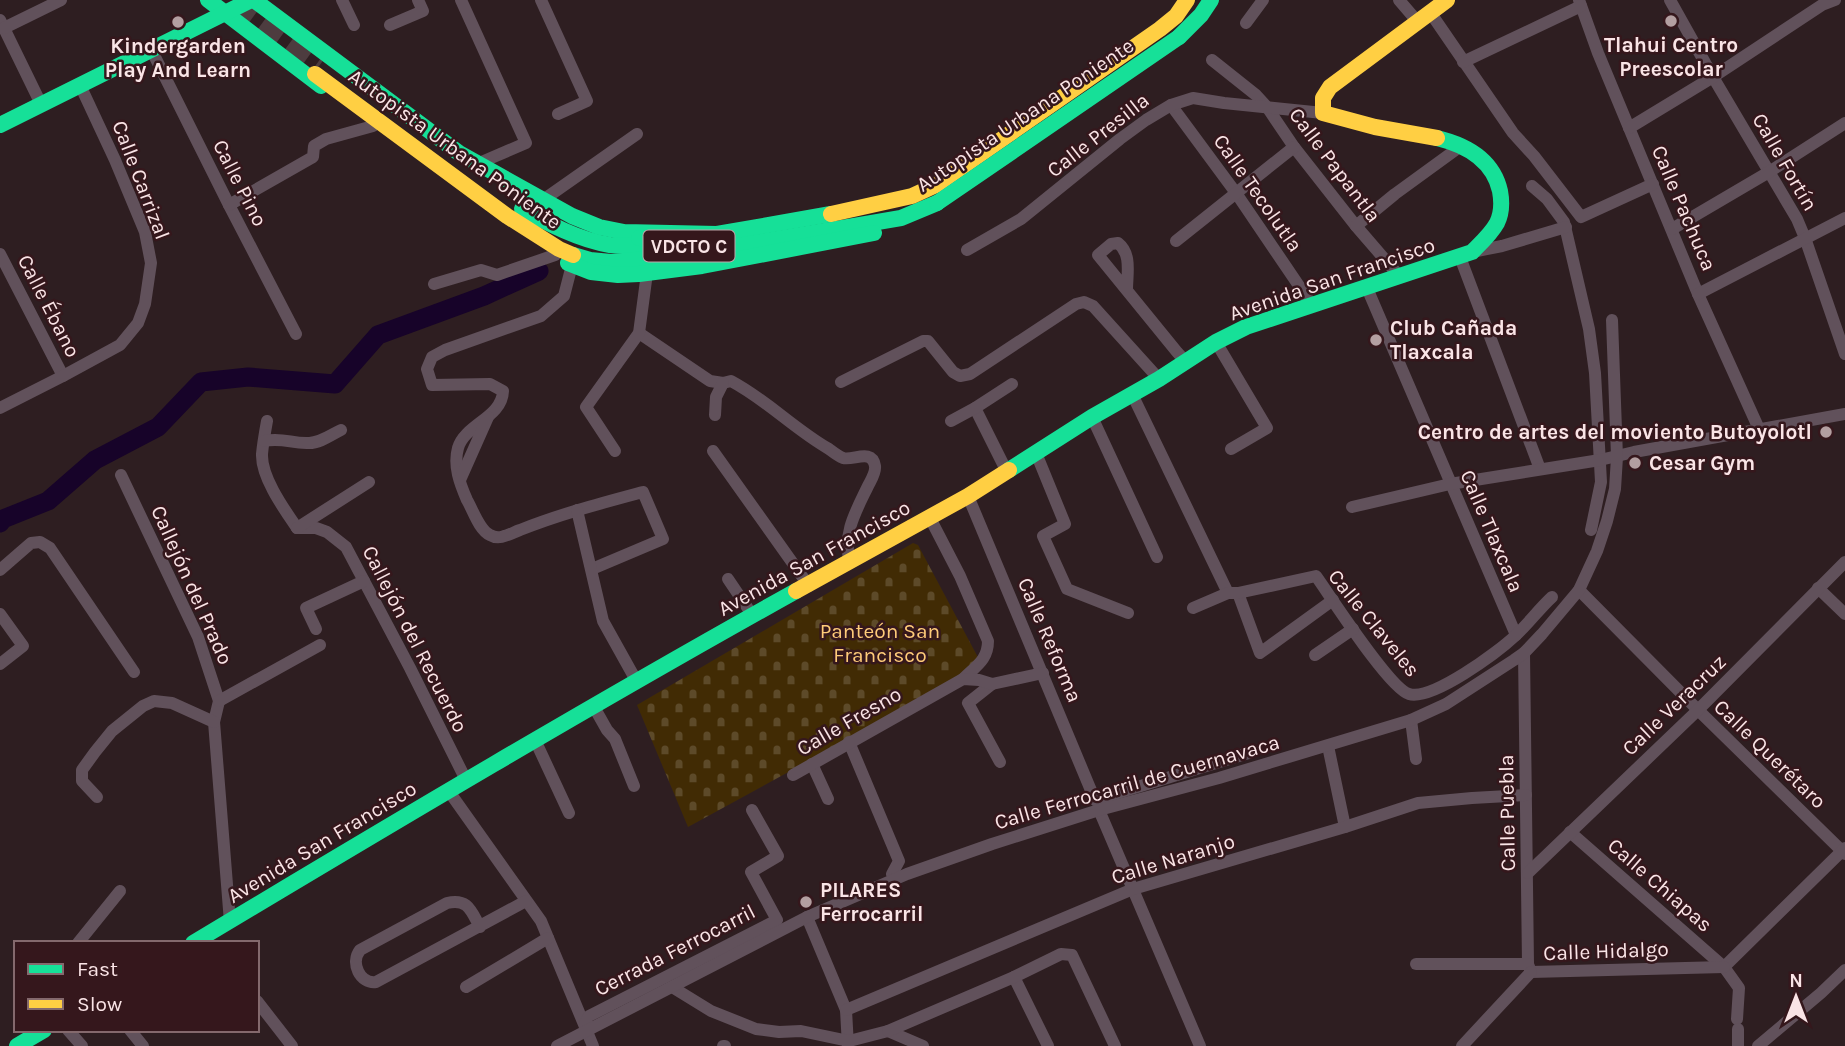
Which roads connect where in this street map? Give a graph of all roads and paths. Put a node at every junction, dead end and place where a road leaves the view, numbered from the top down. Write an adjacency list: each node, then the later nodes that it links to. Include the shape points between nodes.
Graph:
1 (61, 0): 20 (street)
2 (208, 0): 17 (main road)
3 (253, 0): 17 (main road); 23 (main road)
4 (342, 0): 21 (street)
5 (418, 0): 22 (street, via 423,11)
6 (461, 0): 44 (street, via 526,143)
7 (541, 0): 36 (street, via 587,101)
8 (1187, 0): 24 (main road, via 1170,20)
9 (1196, 0): 49 (main road, Autopista Urbana Poniente / VDCTO C, via 1149,45)
10 (1214, 0): 29 (main road, via 1200,25); 49 (main road, Autopista Urbana Poniente / VDCTO C, bridge, via 1179,37)
11 (1263, 0): 19 (street)
12 (1399, 0): 18 (street)
13 (1447, 0): 18 (main road)
14 (1670, 0): 30 (street, Calle Fortín)
15 (1835, 0): 30 (street)
16 (1580, 3): 28 (street); 40 (street, Calle Pachuca)
17 (225, 13): 25 (main road); 26 (main road)
18 (1424, 16): 28 (street); 35 (main road, via 1330,87 1323,98)
19 (1246, 23)
20 (2, 24): 32 (street)
21 (354, 25)
22 (390, 25)
23 (296, 32): 26 (main road); 44 (main road)
24 (1135, 46): 29 (main road); 53 (main road, via 936,185 912,196)
25 (151, 49): 31 (main road); 52 (street, Calle Pino)
26 (279, 54): 39 (main road)
27 (1212, 60): 34 (street)
28 (1463, 62): 46 (street, via 1513,134 1581,217)
29 (1154, 65): 64 (main road, via 946,207 906,227)
30 (1713, 77): 40 (street); 45 (street, Calle Fortín)
31 (80, 85): 32 (main road); 87 (street, Calle Carrizal, via 145,232 151,263 138,323 120,345)
32 (41, 104): 38 (main road)
33 (1171, 105): 34 (street, Calle Presilla, via 1192,98); 48 (street, Calle Tecolutla); 67 (street, Calle Presilla, via 1120,139 1021,219)
34 (1267, 107): 35 (street); 43 (street, Calle Papantla)
35 (1323, 113): 42 (main road, Avenida San Francisco)
36 (558, 114)
37 (1845, 123): 45 (street)
38 (0, 125)
39 (373, 126): 52 (street, via 326,139 314,146 313,157); 68 (main road, via 461,193)
40 (1629, 128): 46 (street, Calle Pachuca)
41 (637, 134): 50 (street)
42 (1461, 146): 58 (street); 70 (main road, Avenida San Francisco, via 1489,166 1502,196 1500,218 1489,236)
43 (1294, 148): 48 (street); 58 (street, Calle Papantla)
44 (477, 163): 50 (main road)
45 (1769, 172): 60 (street); 65 (street, Calle Fortín)
46 (1653, 184): 60 (street, Calle Pachuca)
47 (1532, 186): 59 (street, via 1559,213)
48 (1236, 193): 66 (street); 80 (street, Calle Tecolutla)
49 (933, 198): 55 (main road, Autopista Urbana Poniente / VDCTO C)
50 (543, 200): 54 (main road)
51 (512, 204): 55 (main road, Autopista Urbana Poniente / VDCTO C, via 553,235 606,252 671,249); 57 (main road); 68 (main road, Autopista Urbana Poniente / VDCTO C, via 318,68)
52 (229, 205): 83 (street, Calle Pino)
53 (837, 214): 55 (main road); 63 (main road)
54 (572, 216): 61 (main road); 62 (main road, via 624,232)
55 (878, 217): 64 (main road); 68 (main road, Autopista Urbana Poniente / VDCTO C, via 647,260 611,262)
56 (1845, 218): 65 (street)
57 (542, 220): 61 (main road); 63 (main road, via 611,245 670,243)
58 (1356, 226): 74 (street, Calle Papantla)
59 (1566, 227): 70 (street, Avenida San Francisco); 108 (street, via 1589,330)
60 (1672, 229): 79 (street, Calle Pachuca)
61 (588, 232): 62 (main road, via 666,239)
62 (688, 234): 63 (main road)
63 (717, 234)
64 (851, 234): 72 (main road, via 760,250 739,259)
65 (1805, 238): 79 (street); 85 (street, Calle Fortín)
66 (1176, 241)
67 (967, 250)
68 (557, 252): 71 (main road); 73 (main road); 76 (street, via 497,275 481,270)
69 (0, 254): 75 (street, Calle Ébano)
70 (1466, 255): 74 (main road, Avenida San Francisco); 110 (street)
71 (572, 265): 73 (main road); 116 (street, via 564,296 541,316 444,350 432,357 427,369 432,385 490,384 503,391 488,417 459,446 457,460 459,482 488,535 499,538)
72 (647, 273): 73 (main road); 82 (street)
73 (618, 275)
74 (1400, 277): 77 (main road, Avenida San Francisco)
75 (6, 281): 87 (street, Calle Ébano)
76 (434, 284)
77 (1367, 288): 80 (main road, Avenida San Francisco); 113 (street, Calle Tlaxcala)
78 (1127, 290): 86 (street)
79 (1698, 294): 100 (street, Calle Pachuca)
80 (1312, 305): 84 (main road, Avenida San Francisco)
81 (1612, 320): 107 (street, Calle Ferrocarril de Cuernavaca)
82 (639, 333): 90 (street, via 710,381); 104 (street, via 586,407)
83 (296, 334)
84 (1216, 342): 86 (main road, Avenida San Francisco); 103 (street, via 1267,428)
85 (1845, 354)
86 (1186, 362): 88 (main road, Avenida San Francisco)
87 (63, 376): 93 (street, Calle Carrizal)
88 (1160, 379): 89 (street, via 1093,306 1084,302 970,374 953,372 928,341 923,341); 92 (main road, Avenida San Francisco)
89 (841, 382)
90 (723, 383): 96 (street); 122 (street, via 731,381 747,390 843,458 870,457 875,473 848,532)
91 (1012, 384): 94 (street)
92 (1132, 394): 97 (main road, Avenida San Francisco); 130 (street)
93 (0, 408)
94 (975, 408): 99 (street); 109 (street)
95 (1845, 414): 100 (street)
96 (715, 415)
97 (1092, 417): 106 (main road, Avenida San Francisco); 120 (street)
98 (267, 421): 102 (street)
99 (951, 421)
100 (1759, 429): 107 (street)
101 (341, 430): 102 (street, via 318,442)
102 (264, 441): 118 (street, via 266,473)
103 (1231, 449)
104 (615, 451)
105 (713, 451): 127 (street)
106 (1036, 453): 109 (main road, Avenida San Francisco); 134 (street, via 1065,524 1043,536 1067,589)
107 (1617, 457): 108 (street); 129 (street, Calle Ferrocarril de Cuernavaca, via 1607,521)
108 (1600, 460): 110 (street); 119 (street, via 1601,482)
109 (1003, 466): 114 (main road, Avenida San Francisco)
110 (1540, 469): 113 (street)
111 (121, 475): 150 (street, Callejón del Prado, via 198,637)
112 (369, 482): 118 (street)
113 (1450, 484): 115 (street); 140 (street, Calle Tlaxcala)
114 (968, 496): 117 (main road, Avenida San Francisco); 146 (street, Calle Reforma)
115 (1352, 507)
116 (577, 510): 123 (street); 123 (street, via 643,492 663,539)
117 (930, 518): 122 (main road, Avenida San Francisco); 147 (street, Calle Fresno, via 988,640 984,658)
118 (297, 528): 126 (street, Callejón del Recuerdo, via 327,532 346,547)
119 (1591, 530)
120 (1157, 557)
121 (1845, 562): 128 (street, Calle Veracruz)
122 (850, 563): 127 (main road, Avenida San Francisco)
123 (592, 569): 148 (street, via 603,621)
124 (0, 570): 145 (street, via 31,543 50,548)
125 (728, 579): 137 (street)
126 (363, 580): 138 (street, via 306,608); 163 (street, Callejón del Recuerdo)
127 (809, 586): 137 (main road, Avenida San Francisco)
128 (1818, 588): 136 (street); 152 (street, Calle Veracruz)
129 (1579, 590): 142 (street, Calle Ferrocarril de Cuernavaca); 152 (street, Calle Querétaro)
130 (1233, 593): 132 (street, Calle Claveles, via 1316,576); 132 (street, via 1260,653); 133 (street)
131 (1552, 597): 140 (street, Calle Claveles)
132 (1333, 600): 139 (street, Calle Claveles)
133 (1193, 608)
134 (1128, 613)
135 (0, 614): 144 (street, via 23,646)
136 (1845, 614)
137 (753, 616): 148 (main road, Avenida San Francisco)
138 (316, 629)
139 (1353, 629): 140 (street, Calle Claveles, via 1401,690 1410,695 1443,686); 143 (street)
140 (1516, 635)
141 (320, 645): 150 (street)
142 (1524, 653): 153 (street, Calle Ferrocarril de Cuernavaca, via 1446,704); 166 (street, Calle Puebla)
143 (1315, 655)
144 (0, 664)
145 (134, 672)
146 (1043, 673): 149 (street); 169 (street, Calle Reforma)
147 (963, 679): 149 (street); 156 (street, Calle Fresno)
148 (637, 682): 151 (main road, Avenida San Francisco)
149 (992, 684): 160 (street, via 968,703)
150 (219, 701): 154 (street)
151 (594, 707): 155 (main road, Avenida San Francisco); 164 (street, via 615,739)
152 (1698, 710): 173 (street, Calle Veracruz); 174 (street, Calle Querétaro)
153 (1411, 720): 157 (street, Calle Ferrocarril de Cuernavaca); 159 (street)
154 (214, 722): 167 (street, via 172,703 154,701 142,706 112,731 82,769 82,782); 181 (street)
155 (535, 740): 163 (main road, Avenida San Francisco); 171 (street)
156 (849, 742): 161 (street, Calle Fresno); 176 (street, via 899,861)
157 (1328, 746): 169 (street, Calle Ferrocarril de Cuernavaca); 172 (street)
158 (1252, 752): 169 (street)
159 (1416, 760)
160 (1000, 762)
161 (812, 764): 162 (street, Calle Fresno); 168 (street)
162 (793, 775)
163 (466, 780): 165 (main road, Avenida San Francisco)
164 (634, 786)
165 (448, 790): 179 (street); 181 (main road, Avenida San Francisco)
166 (1526, 795): 172 (street, Calle Naranjo, via 1418,803); 175 (street, Calle Puebla)
167 (97, 797)
168 (828, 799)
169 (1097, 805): 177 (street, Calle Reforma); 180 (street, Calle Ferrocarril de Cuernavaca, via 907,874)
170 (752, 810): 195 (street, Cerrada Ferrocarril, via 778,856 751,872 777,920 589,1016)
171 (569, 813)
172 (1345, 827): 177 (street, Calle Naranjo)
173 (1570, 832): 175 (street, Calle Veracruz); 187 (street, Calle Chiapas)
174 (1844, 851): 187 (street)
175 (1528, 873): 188 (street, Calle Puebla)
176 (892, 874)
177 (1133, 889): 194 (street, Calle Naranjo); 210 (street, Calle Reforma)
178 (120, 891): 185 (street)
179 (526, 901): 182 (street); 183 (street)
180 (807, 917): 192 (street, Calle Ferrocarril de Cuernavaca); 194 (street)
181 (230, 922): 184 (main road, Avenida San Francisco)
182 (480, 927): 182 (street, via 376,982 365,980 355,965 360,950 447,903 458,900 467,905)
183 (548, 938): 191 (street); 195 (street)
184 (205, 940)
185 (80, 941)
186 (1416, 964): 188 (street, Calle Hidalgo)
187 (1724, 967): 188 (street, Calle Hidalgo); 212 (street, via 1739,988)
188 (1530, 968): 211 (street)
189 (1845, 970): 213 (street)
190 (1014, 977): 196 (street); 208 (street); 209 (street, via 1061,954 1072,956)
191 (466, 986)
192 (672, 986): 195 (street, Calle Ferrocarril de Cuernavaca); 200 (street, via 711,1011 756,1029 801,1031)
193 (259, 1004): 204 (street)
194 (846, 1010): 200 (street)
195 (586, 1027): 205 (street, Calle Ferrocarril de Cuernavaca); 206 (street)
196 (888, 1031): 200 (street); 207 (street)
197 (41, 1032): 201 (main road)
198 (70, 1032): 202 (street)
199 (132, 1032): 203 (street)
200 (848, 1044)
201 (17, 1046)
202 (82, 1046)
203 (143, 1046)
204 (292, 1046)
205 (557, 1046)
206 (593, 1046)
207 (923, 1046)
208 (1048, 1046)
209 (1115, 1046)
210 (1200, 1046)
211 (1462, 1046)
212 (1738, 1046)
213 (1758, 1046)

